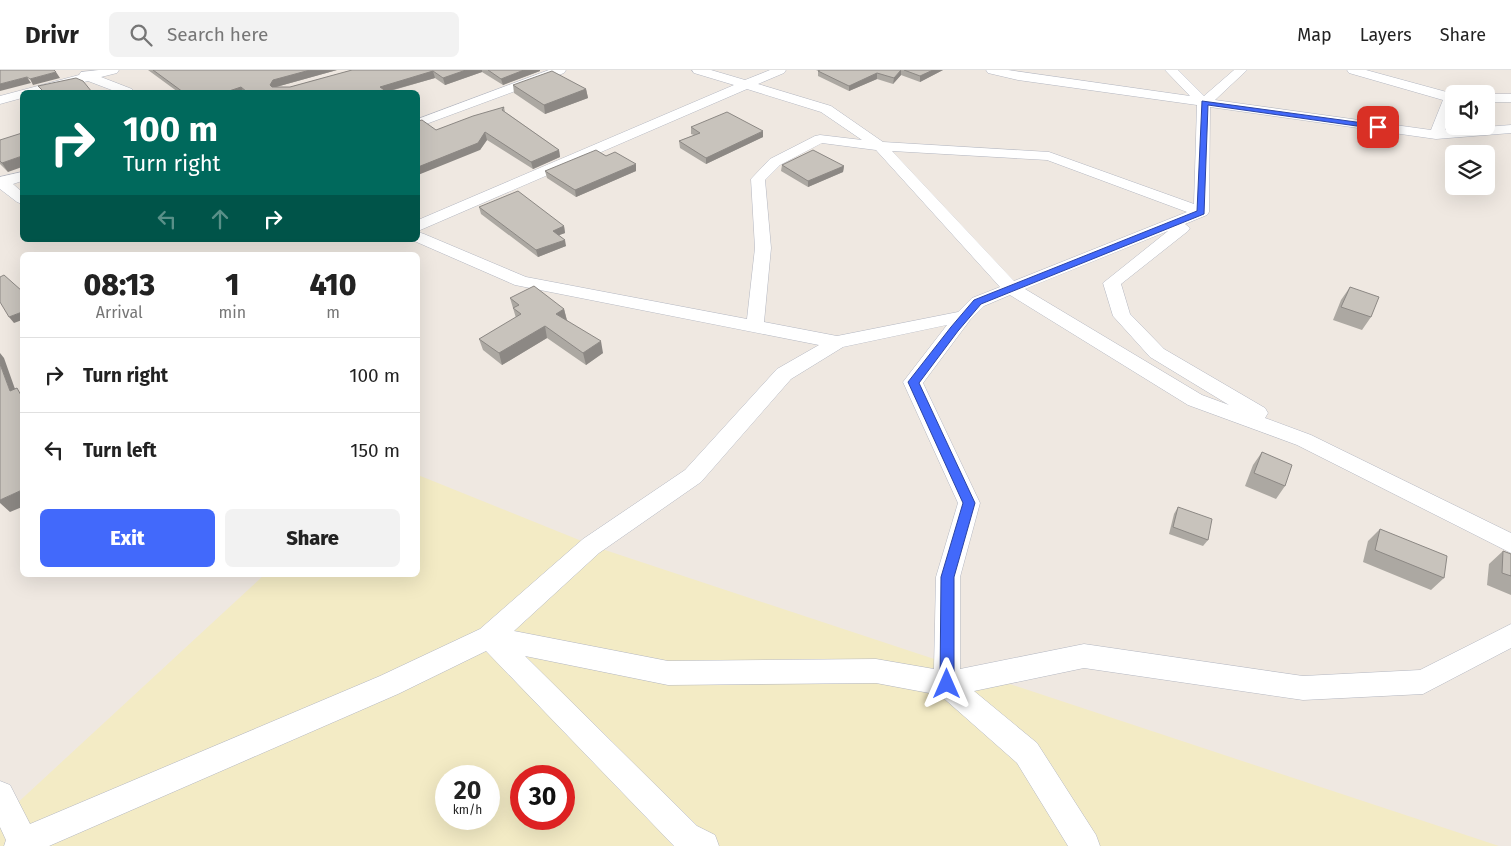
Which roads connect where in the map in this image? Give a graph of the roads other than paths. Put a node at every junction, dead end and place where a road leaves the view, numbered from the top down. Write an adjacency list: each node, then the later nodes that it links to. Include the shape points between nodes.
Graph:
1 (73, 70): 10 (street)
2 (113, 70): 10 (street)
3 (560, 70): 21 (street)
4 (698, 70): 11 (street)
5 (780, 70): 11 (street)
6 (992, 70): 19 (street)
7 (1171, 70): 19 (street)
8 (1241, 70): 19 (street)
9 (1353, 70): 15 (street)
10 (88, 77): 12 (street); 13 (street)
11 (748, 86): 24 (street, via 826,109); 29 (street)
12 (38, 90)
13 (122, 90)
14 (20, 95): 18 (street)
15 (1445, 96)
16 (1495, 98): 17 (street)
17 (1511, 98)
18 (0, 100)
19 (1204, 103): 23 (street); 28 (street)
20 (1445, 114): 23 (street)
21 (420, 122)
22 (1511, 129): 23 (street)
23 (1436, 135)
24 (880, 146): 28 (street, via 1049,156); 31 (street); 33 (street, via 820,139 775,162 758,179 763,248)
25 (20, 177): 26 (street)
26 (1, 182): 27 (street)
27 (20, 197)
28 (1201, 212): 31 (street); 35 (street, via 1112,283 1122,316 1157,353)
29 (420, 225)
30 (420, 238): 33 (street, via 520,282)
31 (1012, 289): 32 (street, via 978,302); 35 (street, via 1195,400)
32 (964, 316): 34 (street); 39 (street, via 913,382 969,503 948,577)
33 (755, 326): 34 (street)
34 (836, 342): 38 (street, via 784,374 693,476 591,546)
35 (1304, 440): 36 (street)
36 (1511, 544)
37 (1511, 635): 39 (street, via 1423,682 1303,688 1084,656)
38 (489, 637): 39 (street, via 668,673 876,671); 41 (street, via 389,685); 42 (street, via 686,837)
39 (947, 684): 43 (street, via 1027,753)
40 (0, 795): 41 (street)
41 (21, 844)
42 (704, 846)
43 (1085, 846)

